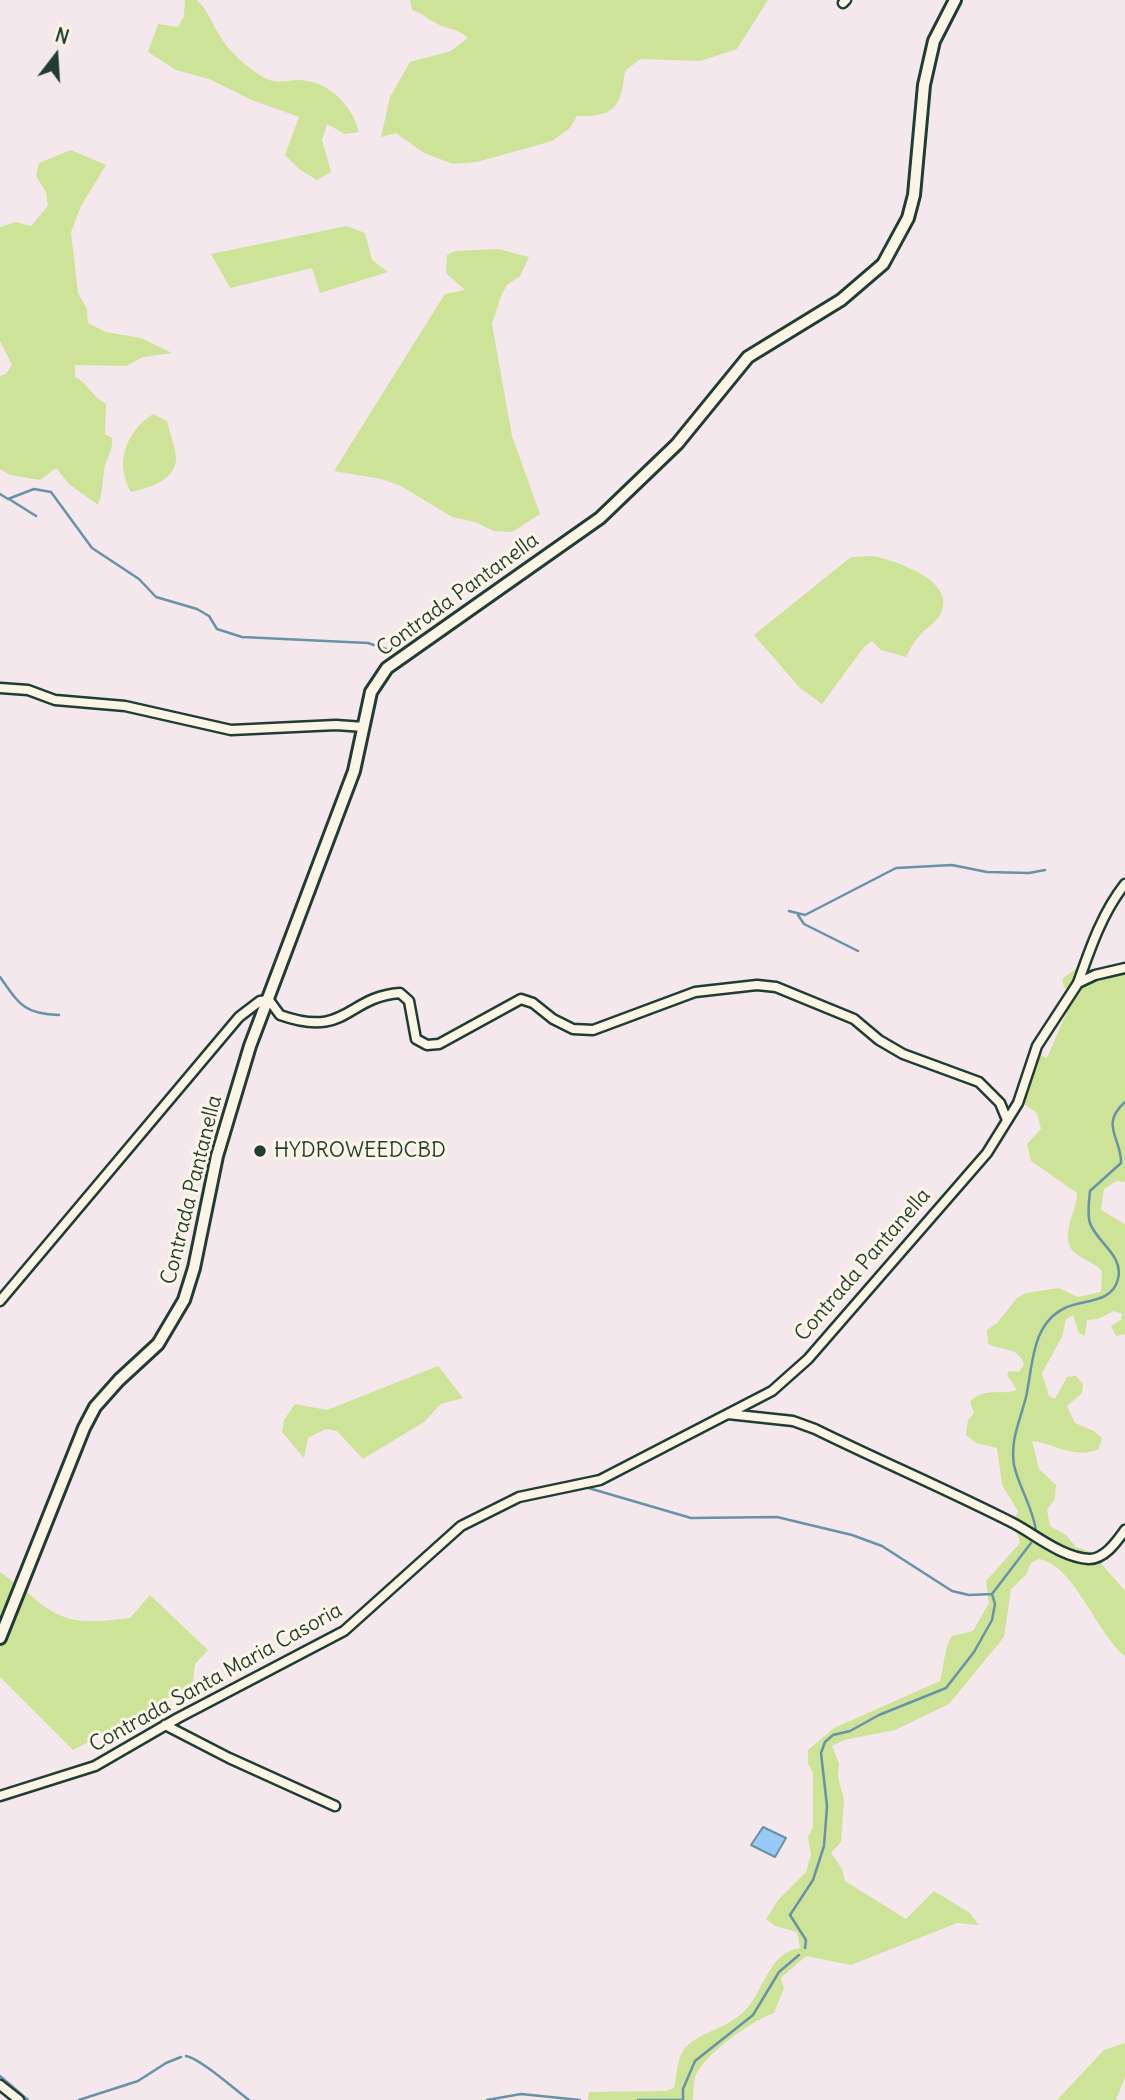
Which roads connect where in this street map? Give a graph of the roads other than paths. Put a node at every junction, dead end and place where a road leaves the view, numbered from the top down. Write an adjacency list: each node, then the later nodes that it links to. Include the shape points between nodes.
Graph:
1 (956, 0): 3 (street, Contrada Pantanella, via 934,41 924,85 914,195 892,252 841,300 748,357 677,444 600,518 387,667 371,692)
2 (0, 688): 3 (street, via 28,690 55,700 125,706 231,730)
3 (364, 727): 7 (street, Contrada Pantanella, via 350,783)
4 (1125, 884): 6 (street, Contrada Pantanella, via 1114,897)
5 (1125, 968): 6 (street)
6 (1078, 983): 8 (street, Contrada Pantanella, via 1037,1046 1018,1103)
7 (269, 1000): 8 (street, via 280,1015 316,1024 333,1022 383,996 400,993 409,1001 416,1039 427,1045 439,1044 521,999 573,1029 593,1030 695,992 776,987 854,1019 903,1054 979,1082 1000,1103); 9 (street, Contrada Pantanella, via 260,1001 239,1017); 12 (street, Contrada Pantanella, via 217,1156 184,1300 158,1345 95,1407)
8 (1007, 1120): 10 (street, Contrada Pantanella, via 986,1153 808,1359 772,1391)
9 (0, 1301)
10 (728, 1414): 11 (street, via 793,1421 815,1429 1014,1523 1065,1552 1098,1557); 13 (street, Contrada Santa Maria Casoria, via 600,1480 519,1497 461,1526 344,1631)
11 (1125, 1530)
12 (0, 1637)
13 (165, 1725): 14 (street, Contrada Santa Maria Casoria, via 95,1766); 15 (street)
14 (0, 1796)
15 (335, 1805)
16 (0, 2085): 17 (street)
17 (19, 2100)

